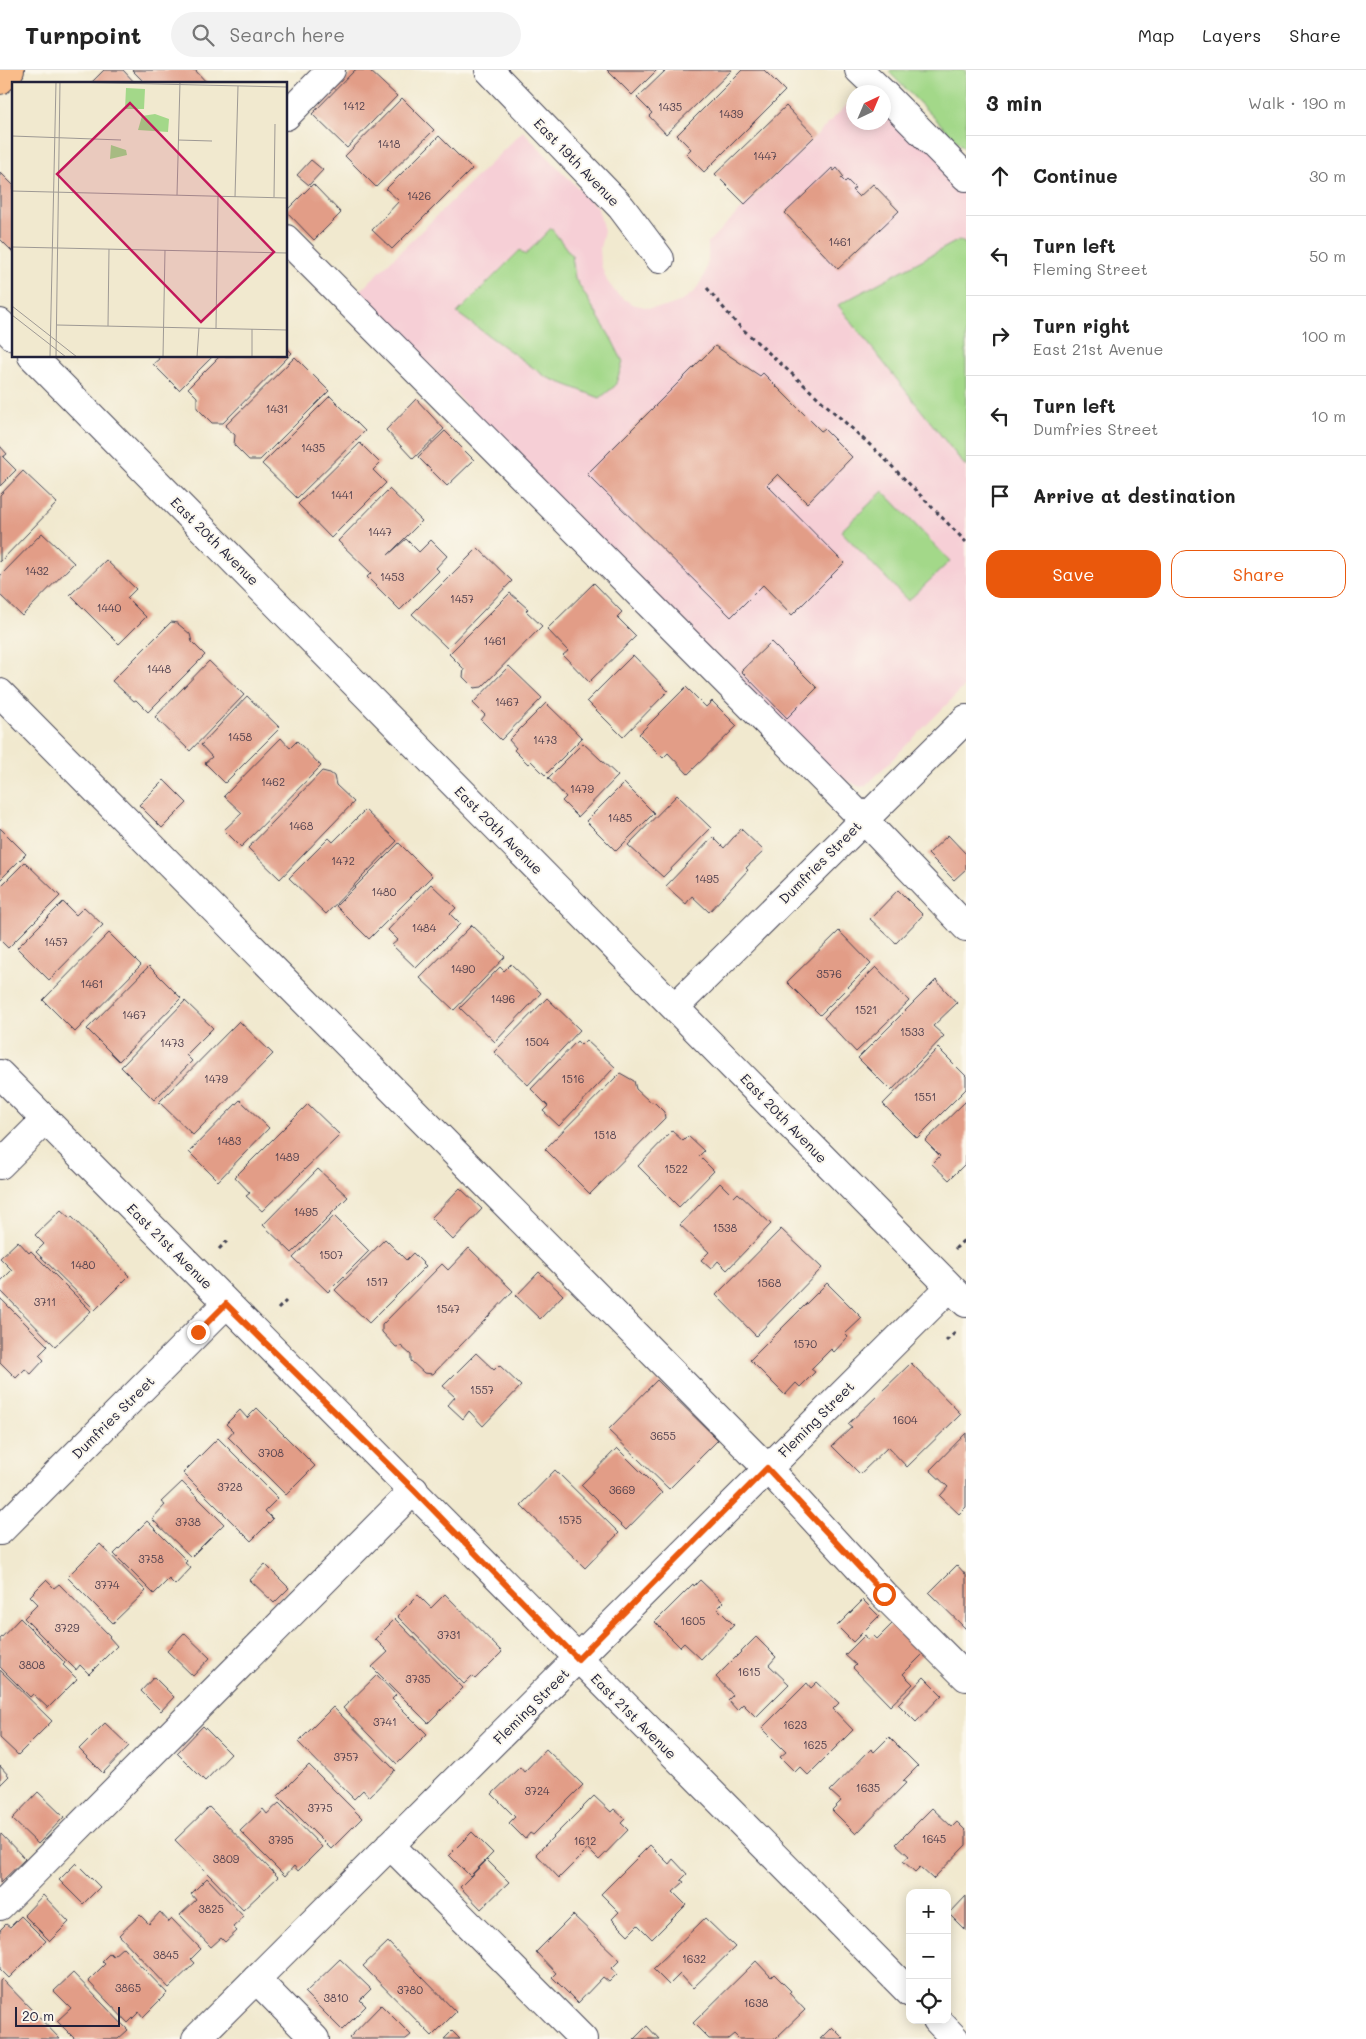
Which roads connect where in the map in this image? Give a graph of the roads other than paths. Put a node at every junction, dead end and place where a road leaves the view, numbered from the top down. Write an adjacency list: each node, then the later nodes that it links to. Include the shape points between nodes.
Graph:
1 (10, 70): 5 (main road)
2 (331, 70): 8 (street)
3 (489, 70): 11 (street, East 19th Avenue, via 620,207)
4 (859, 70): 6 (street)
5 (0, 80)
6 (875, 85)
7 (891, 101): 9 (street)
8 (288, 114)
9 (966, 177)
10 (288, 241): 17 (street)
11 (660, 259)
12 (0, 323): 13 (street)
13 (12, 335)
14 (39, 358): 19 (street, East 20th Avenue)
15 (0, 693): 25 (street)
16 (966, 719): 17 (street, Dumfries Street)
17 (863, 819): 18 (street); 19 (street, Dumfries Street)
18 (966, 927)
19 (674, 1007): 23 (street, East 20th Avenue)
20 (0, 1074): 21 (street, East 21st Avenue)
21 (45, 1120): 22 (street); 24 (street, East 21st Avenue)
22 (0, 1165)
23 (958, 1295): 25 (street, Fleming Street)
24 (226, 1304): 26 (street, East 21st Avenue); 27 (street, Dumfries Street)
25 (767, 1468): 28 (street, Fleming Street); 29 (street)
26 (414, 1490): 28 (street, East 21st Avenue); 31 (street)
27 (0, 1531)
28 (578, 1659): 30 (street, Fleming Street); 33 (street, East 21st Avenue)
29 (966, 1677)
30 (390, 1845): 32 (street, Fleming Street); 37 (street)
31 (0, 1906)
32 (256, 1979): 35 (street, Fleming Street); 36 (street)
33 (906, 1989)
34 (940, 2024): 38 (street)
35 (196, 2039)
36 (315, 2039)
37 (583, 2039)
38 (955, 2039)

